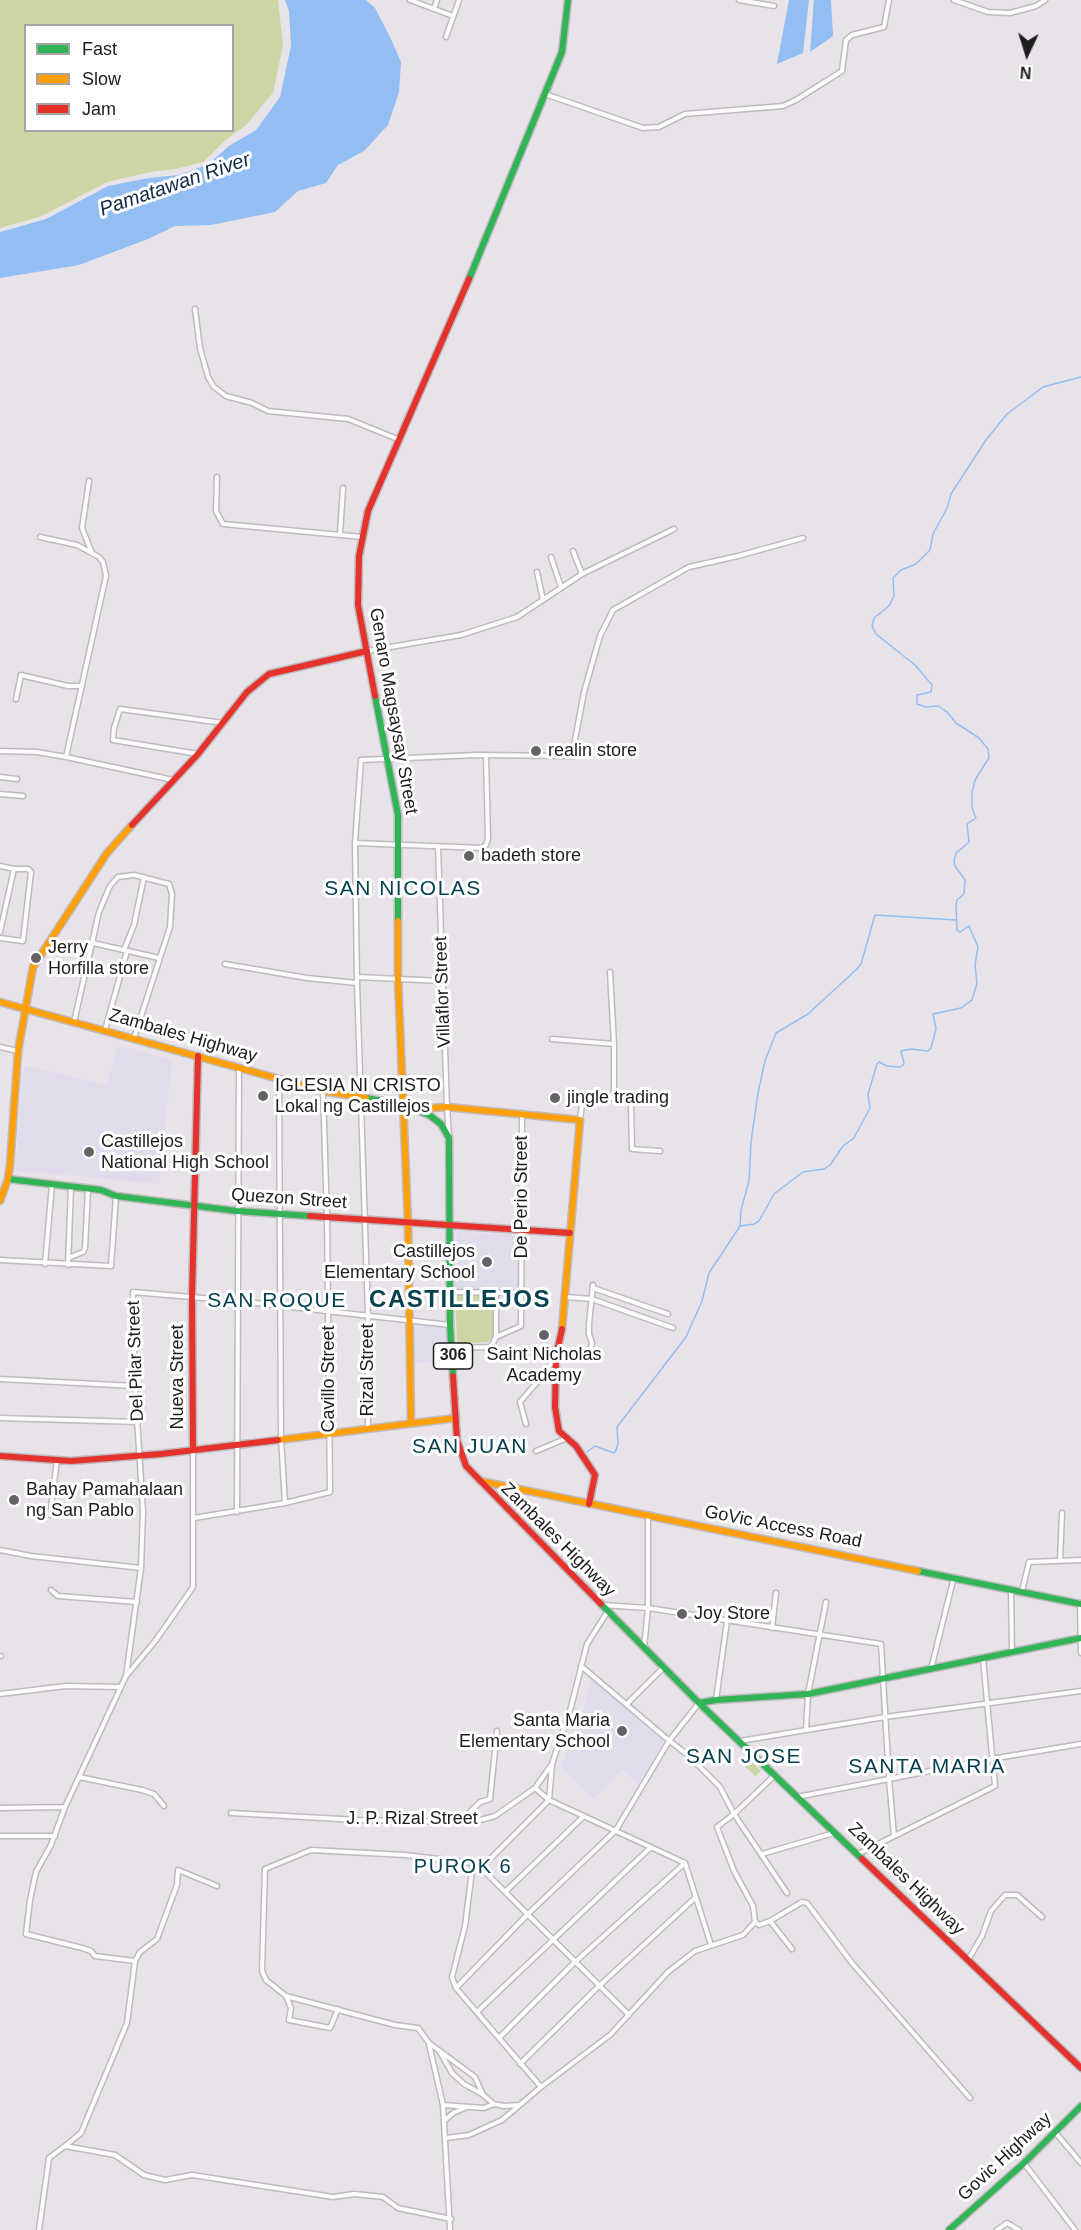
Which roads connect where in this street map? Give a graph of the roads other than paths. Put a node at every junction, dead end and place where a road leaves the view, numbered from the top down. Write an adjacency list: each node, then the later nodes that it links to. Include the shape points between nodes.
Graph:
1 (410, 0): 10 (street)
2 (437, 0): 10 (street)
3 (459, 0): 11 (street)
4 (568, 0): 13 (street, Genaro Magsaysay Street, via 565,39)
5 (739, 0): 9 (street)
6 (889, 0): 13 (street, via 884,27 846,40 842,71 783,106 685,114 659,127 643,128)
7 (954, 0): 8 (street, via 988,12 1010,13)
8 (1045, 0)
9 (774, 6)
10 (434, 9): 11 (street)
11 (453, 16): 12 (street)
12 (446, 37)
13 (545, 94): 15 (street, Genaro Magsaysay Street)
14 (195, 309): 15 (street, via 208,377 226,396 268,411 348,418)
15 (401, 440): 22 (street, Genaro Magsaysay Street, via 368,511)
16 (217, 477): 20 (street, via 216,511 223,524)
17 (89, 481): 25 (street, via 82,528)
18 (343, 488): 20 (street)
19 (674, 529): 28 (street)
20 (340, 534): 22 (street)
21 (40, 537): 25 (street, via 77,544)
22 (362, 537): 31 (street, Genaro Magsaysay Street, via 358,605)
23 (803, 538): 37 (street, via 689,567 613,610 600,636 584,692 572,756)
24 (573, 551): 28 (street)
25 (92, 554): 32 (street, via 104,562 106,576)
26 (551, 557): 29 (street)
27 (537, 572): 30 (street)
28 (582, 574): 29 (street)
29 (561, 587): 30 (street)
30 (543, 600): 31 (street, via 517,617 461,635)
31 (367, 651): 34 (street, via 269,674 247,692); 39 (street, Genaro Magsaysay Street)
32 (82, 686): 33 (street, via 21,675); 38 (street)
33 (16, 699)
34 (223, 723): 36 (street); 36 (street, via 120,709 113,740)
35 (0, 751): 38 (street)
36 (198, 754): 42 (street)
37 (486, 755): 39 (street); 47 (street, via 486,845)
38 (66, 757): 42 (street)
39 (389, 759): 45 (street, Rizal Street, via 361,760); 46 (street, Genaro Magsaysay Street, via 398,815)
40 (0, 777): 41 (street)
41 (17, 779)
42 (174, 781): 62 (street, via 107,853 33,967)
43 (0, 794): 44 (street)
44 (23, 796)
45 (355, 843): 46 (street); 59 (street, Rizal Street)
46 (398, 845): 47 (street); 58 (street, Genaro Magsaysay Street)
47 (438, 846): 60 (street, Villaflor Street)
48 (0, 866): 49 (street)
49 (14, 869): 51 (street); 52 (street, via 31,872 23,941)
50 (144, 877): 53 (street, via 118,877 110,886 99,912); 54 (street); 55 (street, via 169,884 172,894 170,927)
51 (0, 932)
52 (0, 938)
53 (93, 943): 54 (street); 63 (street)
54 (126, 950): 55 (street); 64 (street)
55 (159, 958): 65 (street)
56 (225, 964): 59 (street, via 307,978)
57 (610, 972): 67 (street)
58 (398, 979): 59 (street); 60 (street); 76 (street, Genaro Magsaysay Street)
59 (357, 980): 74 (street, Rizal Street)
60 (442, 981): 77 (street, Villaflor Street)
61 (0, 1002): 62 (street, Zambales Highway)
62 (25, 1009): 63 (street, Zambales Highway); 69 (street)
63 (74, 1022): 64 (street, Zambales Highway)
64 (105, 1030): 65 (street, Zambales Highway)
65 (134, 1038): 70 (street, Zambales Highway)
66 (552, 1040): 67 (street)
67 (614, 1044): 75 (street)
68 (0, 1047): 69 (street)
69 (18, 1051): 83 (street)
70 (198, 1056): 71 (street, Zambales Highway); 89 (street, Nueva Street)
71 (239, 1067): 72 (street, Zambales Highway); 90 (street)
72 (279, 1078): 73 (street, Zambales Highway); 91 (street)
73 (323, 1091): 74 (street, Zambales Highway); 92 (street, Cavillo Street)
74 (359, 1097): 76 (street, Zambales Highway); 93 (street, Rizal Street)
75 (614, 1098): 80 (street, via 583,1098); 82 (street, via 631,1104 632,1149)
76 (404, 1105): 78 (street, Zambales Highway); 94 (street, Genaro Magsaysay Street)
77 (447, 1107): 78 (street); 79 (street); 81 (street, Villaflor Street)
78 (417, 1109): 81 (street, Zambales Highway, via 441,1124)
79 (522, 1113): 80 (street); 96 (street, De Perio Street)
80 (580, 1120): 97 (street)
81 (449, 1138): 95 (street, Zambales Highway / 306)
82 (660, 1151)
83 (8, 1179): 84 (street, Quezon Street); 88 (street)
84 (52, 1185): 85 (street, Quezon Street); 100 (street)
85 (71, 1187): 86 (street, Quezon Street); 98 (street)
86 (88, 1189): 87 (street, Quezon Street); 98 (street, via 85,1248)
87 (117, 1196): 89 (street, Quezon Street); 101 (street, via 111,1266)
88 (0, 1201)
89 (196, 1206): 90 (street, Quezon Street); 105 (street, Nueva Street)
90 (237, 1211): 91 (street, Quezon Street); 108 (street)
91 (280, 1214): 92 (street, Quezon Street); 109 (street)
92 (327, 1217): 93 (street, Quezon Street); 110 (street, Cavillo Street)
93 (364, 1219): 94 (street, Quezon Street); 112 (street, Rizal Street)
94 (408, 1223): 95 (street, Quezon Street); 113 (street, Genaro Magsaysay Street)
95 (450, 1225): 96 (street, Quezon Street); 102 (street, Zambales Highway / 306)
96 (522, 1230): 97 (street, Quezon Street); 104 (street, De Perio Street)
97 (570, 1233): 106 (street)
98 (68, 1258): 101 (street)
99 (0, 1260): 100 (street)
100 (45, 1263): 101 (street)
101 (68, 1265)
102 (450, 1292): 103 (street); 114 (street, Zambales Highway / 306)
103 (496, 1293): 104 (street); 116 (street)
104 (521, 1293): 116 (street, De Perio Street, via 520,1326)
105 (192, 1297): 108 (street, Del Pilar Street); 121 (street, Del Pilar Street, via 133,1292); 132 (street, Nueva Street)
106 (564, 1297): 107 (street); 119 (street)
107 (592, 1299): 111 (street, via 593,1287); 115 (street); 118 (street)
108 (238, 1301): 109 (street, Del Pilar Street); 131 (street)
109 (282, 1305): 110 (street, Del Pilar Street); 129 (street)
110 (328, 1311): 112 (street, Del Pilar Street); 128 (street, Cavillo Street)
111 (668, 1314)
112 (368, 1316): 113 (street, Del Pilar Street); 127 (street, Rizal Street)
113 (409, 1321): 114 (street, Del Pilar Street); 125 (street, Genaro Magsaysay Street)
114 (450, 1325): 117 (street, Zambales Highway / 306)
115 (673, 1328)
116 (496, 1337): 117 (street, via 491,1347)
117 (452, 1348): 123 (street, Zambales Highway / 306)
118 (590, 1353)
119 (556, 1356): 126 (street, via 520,1402); 130 (street, via 556,1423)
120 (0, 1379): 121 (street)
121 (135, 1386): 124 (street, Del Pilar Street)
122 (0, 1418): 124 (street)
123 (456, 1418): 125 (street); 137 (street, Zambales Highway / 306, via 460,1452)
124 (138, 1422): 134 (street, Del Pilar Street)
125 (411, 1423): 127 (street)
126 (526, 1424)
127 (368, 1428): 128 (street)
128 (329, 1432): 129 (street); 138 (street, Cavillo Street, via 330,1492)
129 (281, 1438): 131 (street); 138 (street)
130 (566, 1439): 133 (street); 139 (street, via 576,1446 595,1475)
131 (237, 1445): 132 (street); 140 (street)
132 (193, 1450): 134 (street); 144 (street, Nueva Street)
133 (536, 1451)
134 (139, 1455): 136 (street); 148 (street, Del Pilar Street)
135 (0, 1456): 136 (street)
136 (57, 1460): 142 (street)
137 (479, 1480): 139 (street, GoVic Access Road); 157 (street, Zambales Highway / 306)
138 (285, 1503): 140 (street, Cavillo Street)
139 (589, 1504): 143 (street, GoVic Access Road)
140 (237, 1512): 144 (street, Cavillo Street)
141 (1062, 1513): 147 (street)
142 (51, 1515)
143 (648, 1516): 149 (street, GoVic Access Road); 158 (street)
144 (194, 1518): 171 (street, Nueva Street, via 193,1587)
145 (0, 1550): 148 (street)
146 (1081, 1560): 147 (street)
147 (1060, 1561): 152 (street, via 1029,1562)
148 (141, 1568): 154 (street, Del Pilar Street)
149 (955, 1577): 150 (street, GoVic Access Road); 170 (street)
150 (1011, 1589): 152 (street, GoVic Access Road); 165 (street)
151 (51, 1590): 154 (street, via 58,1596)
152 (1022, 1592): 156 (street, GoVic Access Road)
153 (776, 1593): 161 (street)
154 (137, 1602): 171 (street, Del Pilar Street)
155 (826, 1602): 162 (street)
156 (1080, 1603): 163 (street)
157 (601, 1605): 158 (street); 159 (street, Zambales Highway / 306)
158 (648, 1608): 160 (street); 164 (street)
159 (608, 1611): 164 (street, Zambales Highway / 306); 168 (street, J. P. Rizal Street, via 586,1644)
160 (727, 1621): 161 (street); 177 (street)
161 (772, 1628): 162 (street)
162 (819, 1635): 172 (street, via 881,1644); 176 (street)
163 (1080, 1638): 165 (street); 166 (street)
164 (644, 1649): 169 (street, Zambales Highway / 306)
165 (1012, 1653): 167 (street)
166 (1081, 1653)
167 (983, 1659): 170 (street); 180 (street)
168 (582, 1665): 179 (street); 188 (street, J. P. Rizal Street)
169 (663, 1668): 178 (street, Zambales Highway / 306); 179 (street)
170 (931, 1669): 172 (street)
171 (126, 1676): 173 (street)
172 (883, 1680): 176 (street); 181 (street)
173 (121, 1688): 175 (street, via 66,1686); 190 (street)
174 (1081, 1691): 180 (street)
175 (0, 1694)
176 (808, 1694): 177 (street); 182 (street)
177 (716, 1700): 178 (street)
178 (699, 1703): 184 (street); 185 (street, Zambales Highway / 306)
179 (627, 1704): 184 (street)
180 (987, 1705): 181 (street); 187 (street)
181 (885, 1717): 182 (street); 191 (street)
182 (806, 1730): 185 (street)
183 (497, 1731): 201 (street, via 490,1799 480,1802)
184 (669, 1741): 199 (street, via 720,1787); 202 (street)
185 (739, 1741): 189 (street, Zambales Highway / 306)
186 (1081, 1744): 187 (street)
187 (991, 1759): 191 (street); 206 (street, via 995,1786)
188 (552, 1764): 192 (street, J. P. Rizal Street); 194 (street)
189 (775, 1775): 193 (street, Zambales Highway / 306); 199 (street)
190 (79, 1777): 195 (street, via 154,1794); 196 (street)
191 (889, 1779): 193 (street); 206 (street)
192 (535, 1788): 194 (street); 201 (street, J. P. Rizal Street, via 495,1816)
193 (797, 1797): 203 (street, Zambales Highway / 306)
194 (549, 1800): 200 (street); 212 (street)
195 (164, 1806)
196 (65, 1807): 197 (street); 205 (street)
197 (0, 1808)
198 (231, 1813): 201 (street, J. P. Rizal Street)
199 (734, 1814): 208 (street); 220 (street, via 717,1827 753,1906)
200 (584, 1816): 202 (street); 214 (street)
201 (460, 1822)
202 (616, 1830): 207 (street); 217 (street)
203 (835, 1832): 208 (street); 209 (street, Zambales Highway / 306)
204 (0, 1836): 205 (street)
205 (55, 1836): 225 (street, via 36,1872 26,1934 82,1948 95,1956)
206 (894, 1836): 209 (street)
207 (651, 1847): 211 (street); 221 (street)
208 (762, 1854): 215 (street)
209 (858, 1854): 224 (street, Zambales Highway / 306)
210 (472, 1863): 212 (street); 228 (street, via 465,1926 452,1977); 229 (street, via 311,1850 265,1869 262,1971 266,1980)
211 (685, 1863): 216 (street); 226 (street)
212 (481, 1868): 214 (street)
213 (217, 1886): 225 (street, via 178,1870 174,1896 157,1938)
214 (505, 1892): 217 (street)
215 (787, 1893)
216 (696, 1897): 222 (street); 227 (street)
217 (527, 1915): 221 (street); 228 (street)
218 (1042, 1917): 224 (street, via 1017,1895 1005,1895 991,1911)
219 (770, 1921): 220 (street); 223 (street); 240 (street, via 802,1902 807,1903 852,1963)
220 (755, 1923): 222 (street, via 743,1935)
221 (552, 1940): 226 (street); 231 (street)
222 (711, 1945): 232 (street, via 695,1951 668,1972)
223 (792, 1949)
224 (968, 1960): 237 (street, Zambales Highway / 306)
225 (135, 1961): 249 (street, via 126,2023 81,2133)
226 (575, 1962): 227 (street); 233 (street)
227 (599, 1986): 232 (street); 236 (street)
228 (456, 1988): 231 (street)
229 (285, 1996): 230 (street); 230 (street, via 291,2008 289,2020 330,2028)
230 (338, 2009): 234 (street, via 418,2028)
231 (477, 2012): 233 (street)
232 (628, 2015): 238 (street, via 610,2035)
233 (499, 2038): 236 (street)
234 (429, 2043): 235 (street); 241 (street)
235 (440, 2051): 239 (street, via 452,2073); 239 (street, via 475,2077)
236 (520, 2064): 238 (street)
237 (1081, 2068)
238 (541, 2087): 243 (street)
239 (483, 2095): 242 (street)
240 (970, 2098)
241 (443, 2104): 245 (street); 246 (street)
242 (494, 2104): 243 (street); 245 (street)
243 (520, 2105): 248 (street, via 502,2120 469,2135)
244 (1081, 2106): 247 (street, Govic Highway)
245 (467, 2107): 246 (street)
246 (445, 2120): 248 (street)
247 (1055, 2132): 250 (street, Govic Highway); 251 (street)
248 (446, 2138): 252 (street)
249 (65, 2146): 252 (street, via 115,2156 144,2175 165,2180 192,2175 333,2197 383,2197 398,2208); 254 (street, via 49,2158)
250 (1024, 2163): 253 (street, Govic Highway); 258 (street)
251 (1081, 2163)
252 (451, 2219): 255 (street)
253 (952, 2229)
254 (39, 2230)
255 (450, 2230)
256 (997, 2230): 257 (street, via 1007,2223)
257 (1018, 2230)
258 (1075, 2230)

